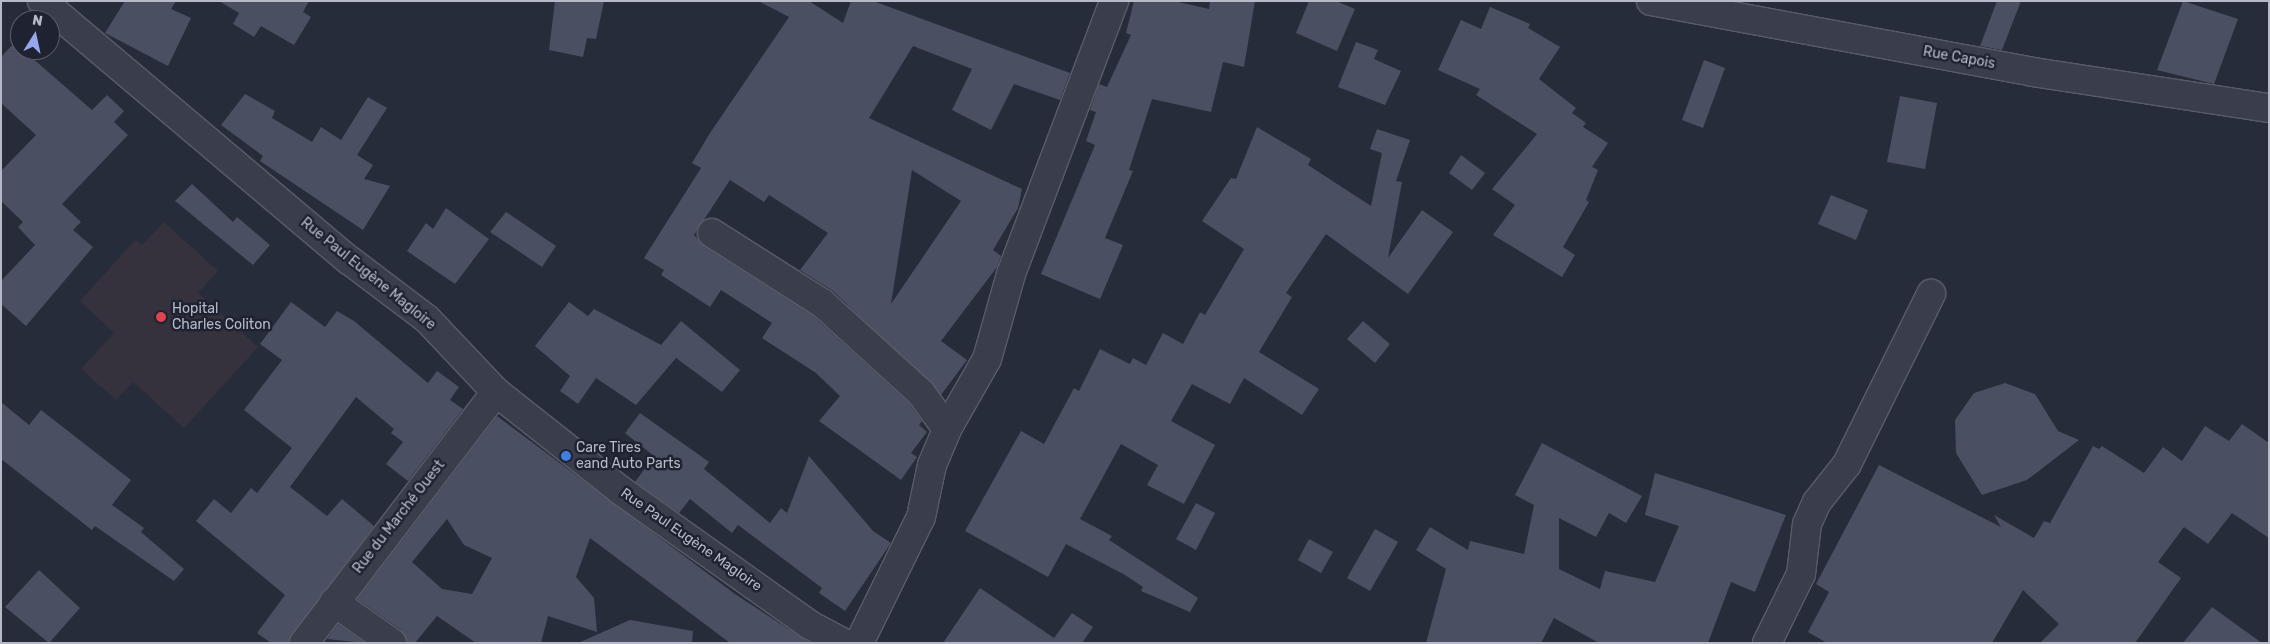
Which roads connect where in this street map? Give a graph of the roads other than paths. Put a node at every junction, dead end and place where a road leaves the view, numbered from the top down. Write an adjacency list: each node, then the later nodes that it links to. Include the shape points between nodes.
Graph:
1 (42, 1): 7 (street, Rue Paul Eugène Magloire, via 349,260 428,319)
2 (1114, 1): 8 (street, via 1011,274 987,359)
3 (1651, 1): 4 (street, Rue Capois, via 2032,72)
4 (2269, 108)
5 (712, 233): 8 (street, via 822,303 921,393)
6 (1931, 294): 14 (street, via 1847,464 1817,502 1807,524 1801,574)
7 (496, 392): 9 (street, Rue du Marché Ouest); 12 (street, Rue Paul Eugène Magloire, via 620,490 810,625)
8 (947, 429): 13 (street, via 932,465 921,517)
9 (334, 602): 10 (street, Rue du Marché Ouest); 11 (street)
10 (304, 643)
11 (392, 643)
12 (844, 643)
13 (859, 643)
14 (1767, 643)

